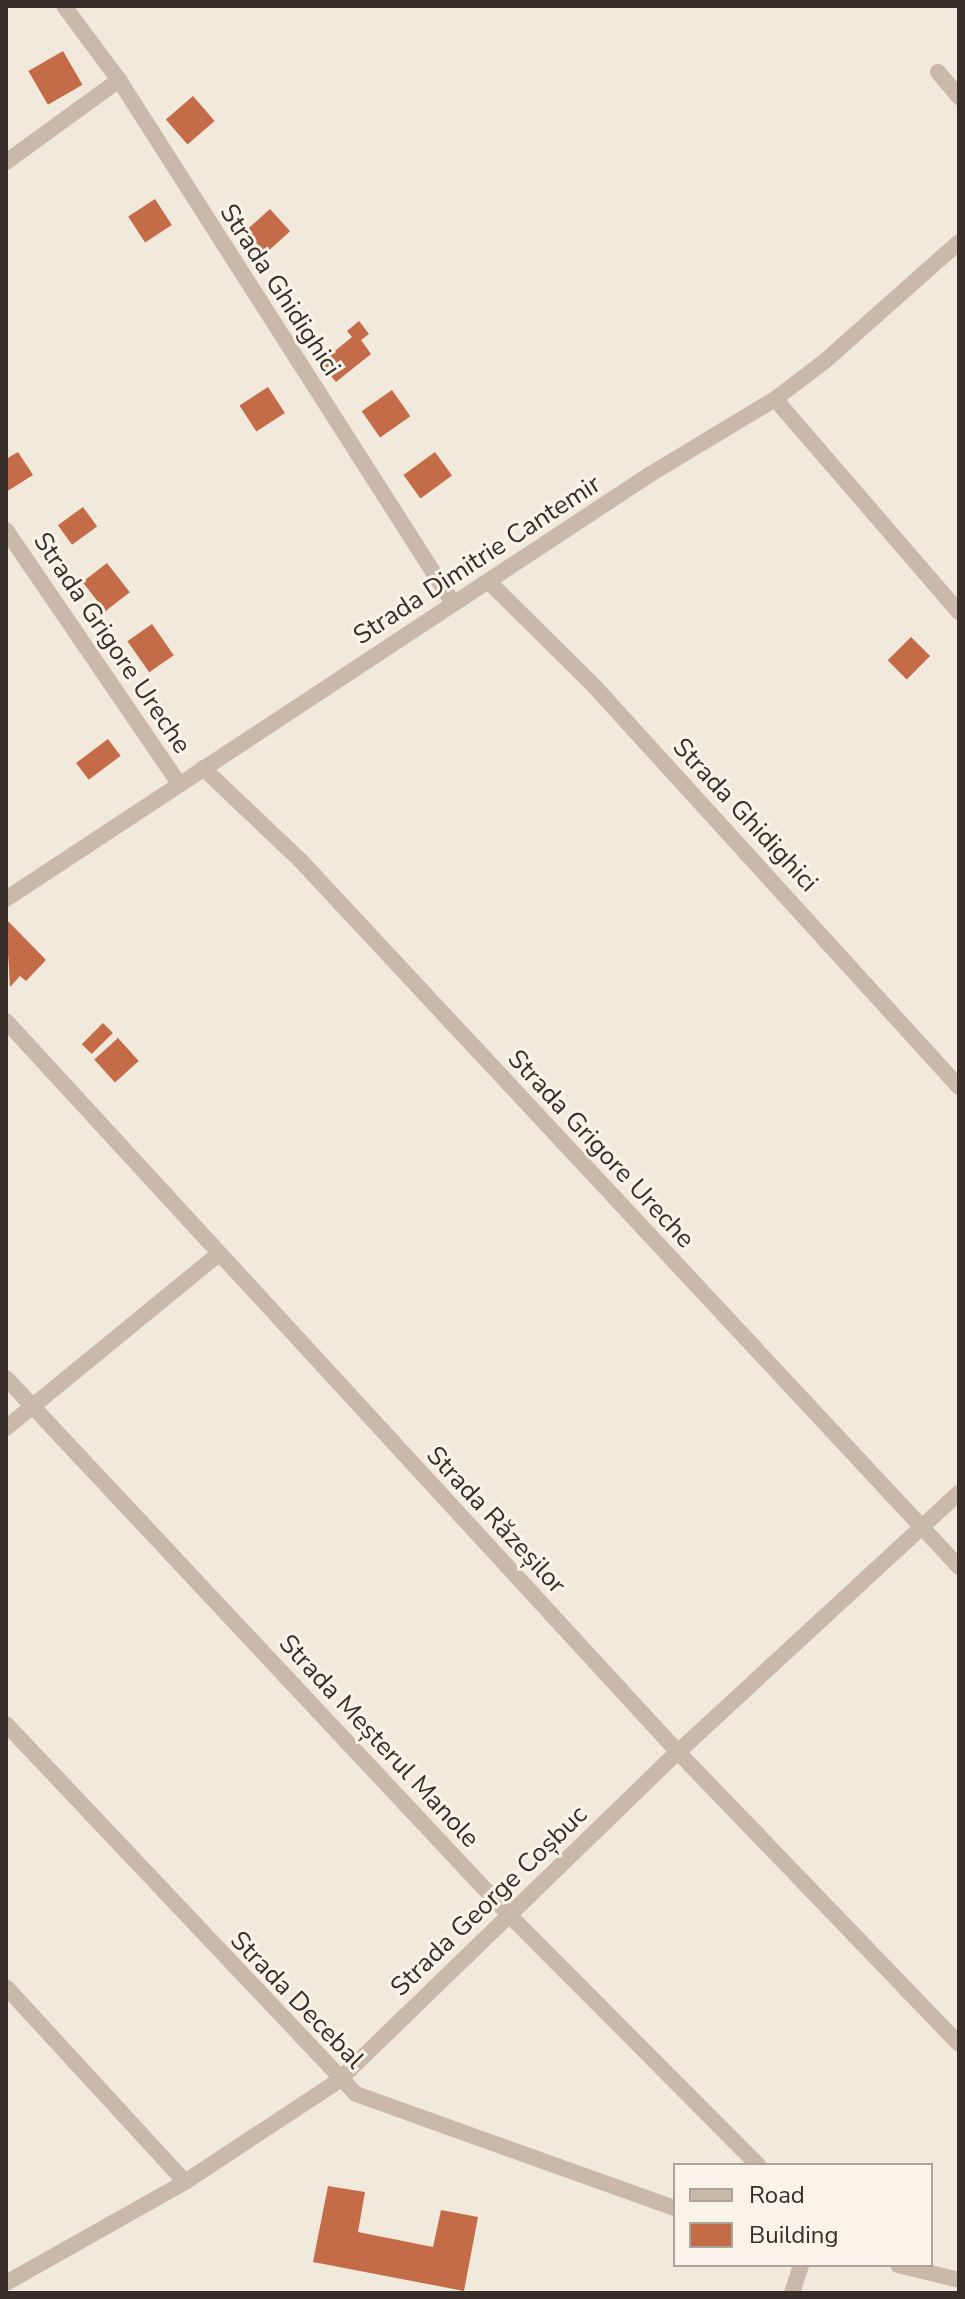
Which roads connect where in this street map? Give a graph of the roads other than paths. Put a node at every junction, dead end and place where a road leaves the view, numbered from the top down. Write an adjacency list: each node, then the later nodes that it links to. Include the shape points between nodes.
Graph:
1 (64, 6): 3 (street, Strada Ghidighici)
2 (938, 72): 4 (street)
3 (119, 80): 5 (street); 10 (street, Strada Ghidighici)
4 (959, 97)
5 (6, 162)
6 (959, 242): 7 (street, Strada Dimitrie Cantemir)
7 (775, 399): 9 (street, Strada Dimitrie Cantemir); 11 (street)
8 (6, 530): 13 (street, Strada Grigore Ureche)
9 (489, 582): 10 (street, Strada Dimitrie Cantemir); 16 (street, Strada Ghidighici, via 595,687)
10 (453, 603): 12 (street, Strada Dimitrie Cantemir)
11 (959, 612)
12 (203, 768): 13 (street, Strada Dimitrie Cantemir); 22 (street, Strada Grigore Ureche, via 300,860)
13 (179, 784): 14 (street, Strada Dimitrie Cantemir)
14 (6, 899)
15 (6, 1021): 17 (street, Strada Răzeșilor)
16 (959, 1087)
17 (217, 1255): 19 (street); 25 (street, Strada Răzeșilor)
18 (6, 1378): 19 (street, Strada Meșterul Manole)
19 (33, 1407): 20 (street); 26 (street, Strada Meșterul Manole)
20 (6, 1428)
21 (959, 1493): 22 (street, Strada George Coșbuc)
22 (923, 1528): 23 (street, Strada Grigore Ureche); 25 (street, Strada George Coșbuc)
23 (959, 1567)
24 (6, 1724): 29 (street, Strada Decebal)
25 (678, 1752): 26 (street, Strada George Coșbuc); 28 (street, Strada Răzeșilor)
26 (509, 1915): 29 (street, Strada George Coșbuc); 30 (street, Strada Meșterul Manole)
27 (6, 1987): 31 (street)
28 (959, 2044)
29 (338, 2081): 31 (street, Strada George Coșbuc); 32 (street, Strada Decebal, via 370,2100)
30 (756, 2163)
31 (185, 2182): 36 (street, Strada George Coșbuc)
32 (673, 2207)
33 (800, 2267): 37 (street)
34 (906, 2267): 35 (street)
35 (959, 2280)
36 (6, 2282)
37 (792, 2293)

